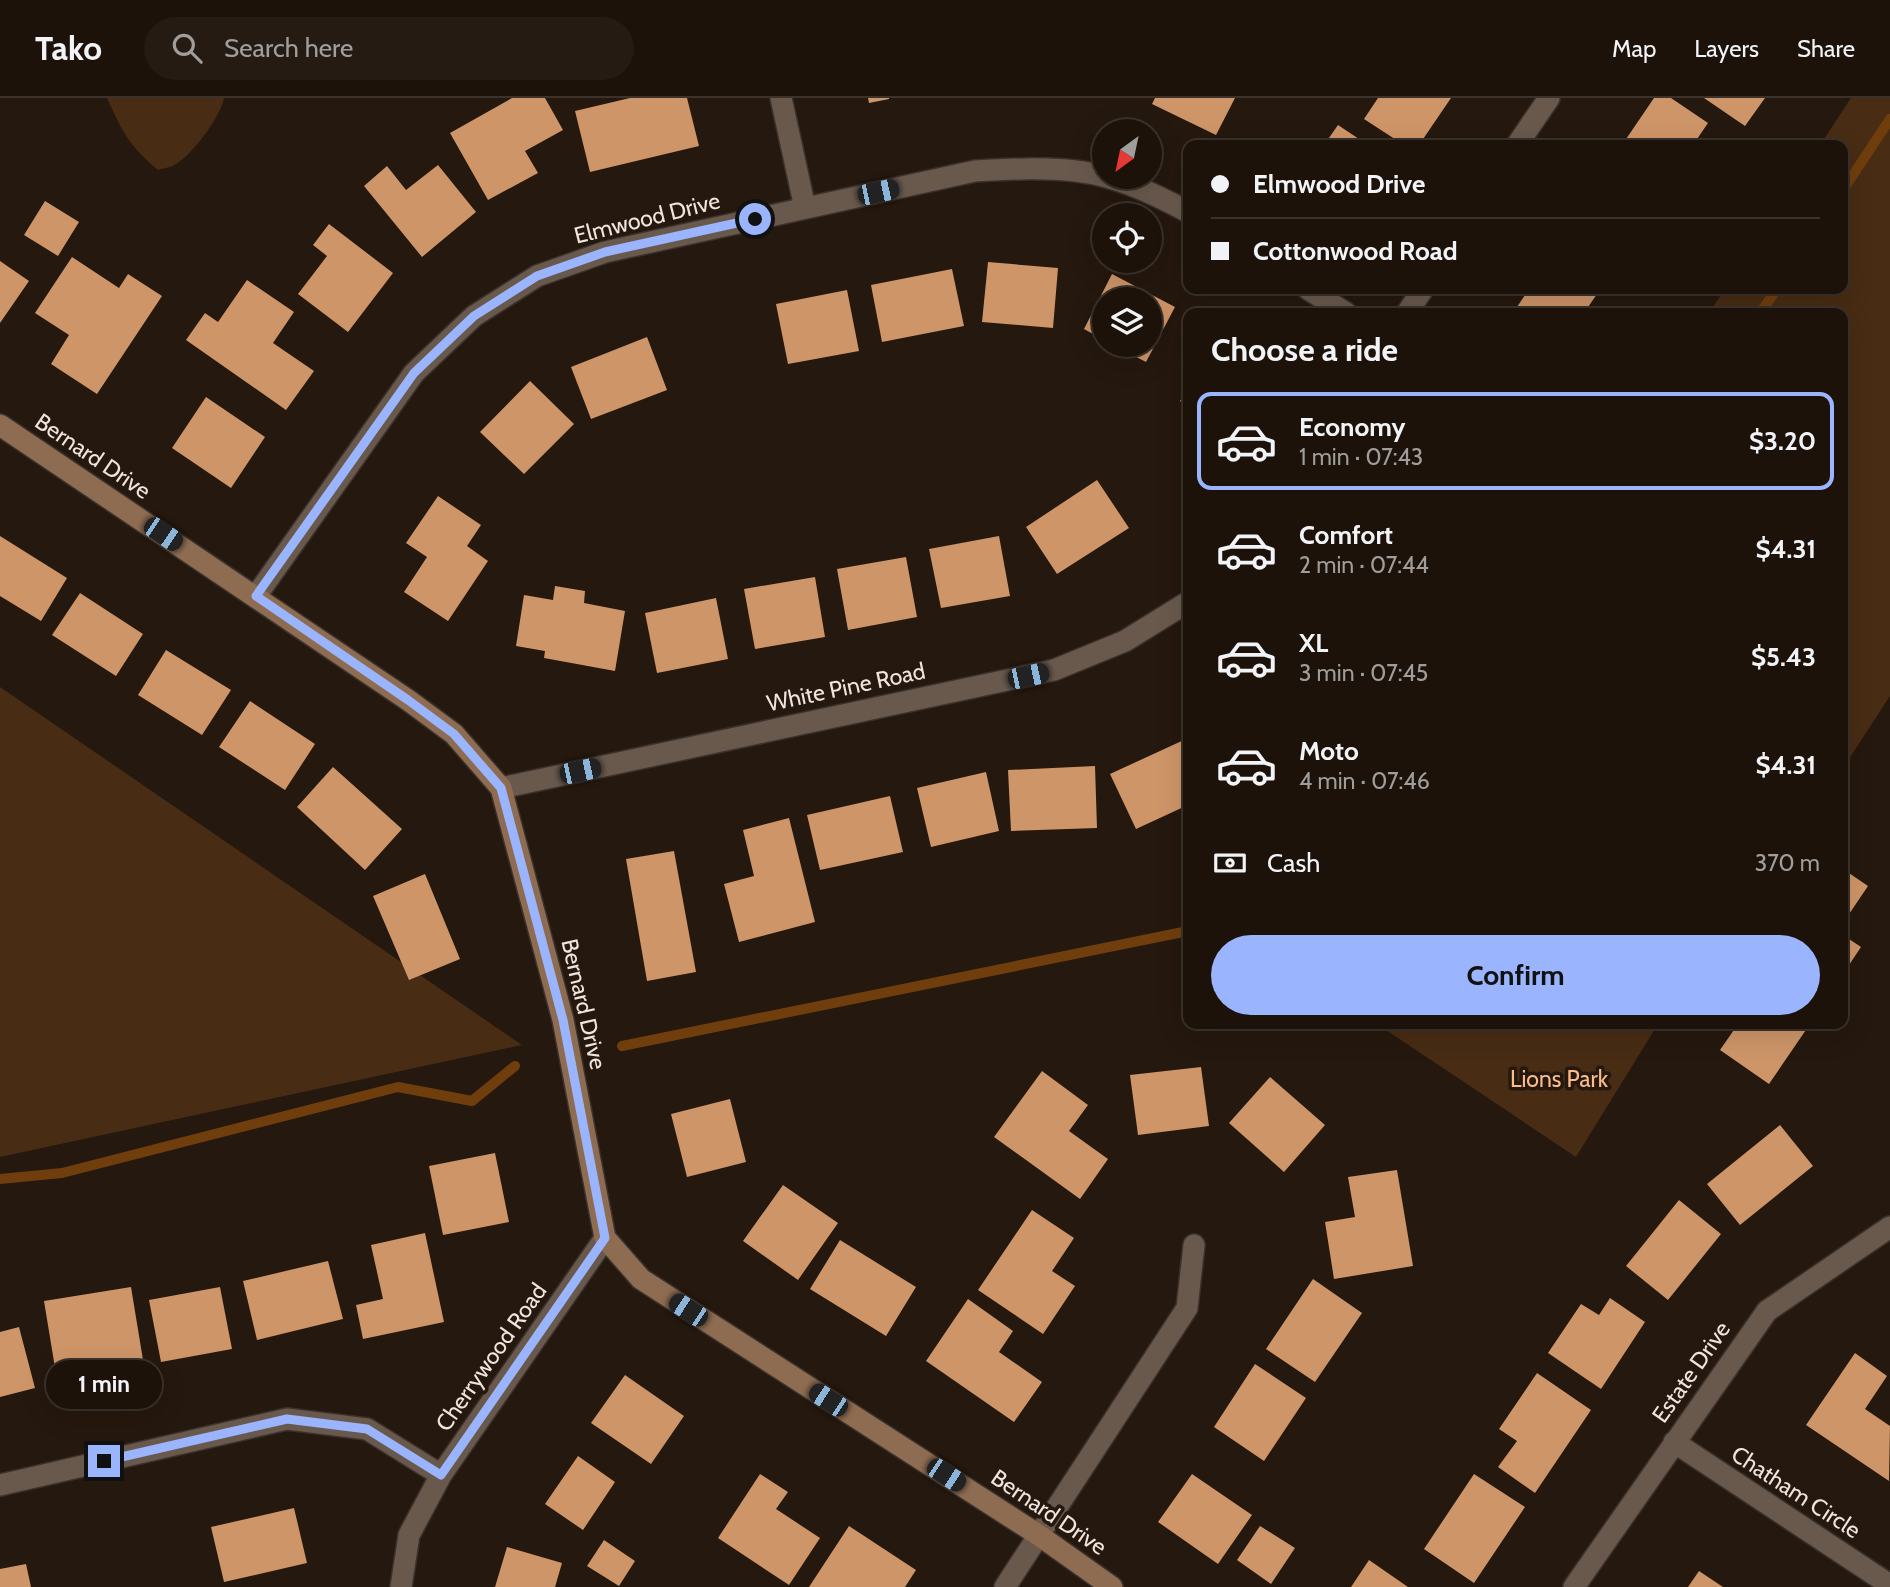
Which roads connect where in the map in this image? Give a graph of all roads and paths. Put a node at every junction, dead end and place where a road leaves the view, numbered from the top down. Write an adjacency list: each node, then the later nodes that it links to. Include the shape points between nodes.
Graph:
1 (781, 98): 4 (street)
2 (1549, 98): 3 (street)
3 (1520, 140)
4 (806, 208): 5 (street, Elmwood Drive, via 975,171 1037,169 1085,172 1125,183); 9 (street, Elmwood Drive, via 605,252 537,276 474,316 414,373)
5 (1183, 210)
6 (1316, 294): 7 (street)
7 (1338, 308)
8 (0, 425): 9 (street, Bernard Drive)
9 (256, 596): 11 (street, Bernard Drive, via 454,734)
10 (1183, 605): 11 (street, White Pine Road, via 1125,641 1055,670)
11 (501, 788): 13 (street, Bernard Drive, via 563,1020)
12 (1890, 1227): 15 (street, Estate Drive, via 1767,1311)
13 (605, 1238): 16 (street, Cherrywood Road); 18 (street, Bernard Drive, via 641,1279)
14 (1194, 1245): 18 (street, via 1187,1308)
15 (1674, 1443): 19 (street, Chatham Circle); 23 (street, Estate Drive)
16 (441, 1475): 17 (street, via 367,1429 287,1419); 20 (street, Cherrywood Road, via 410,1535)
17 (0, 1485)
18 (1040, 1536): 21 (street); 22 (street, Bernard Drive)
19 (1890, 1585)
20 (401, 1587)
21 (1005, 1587)
22 (1112, 1587)
23 (1574, 1587)

